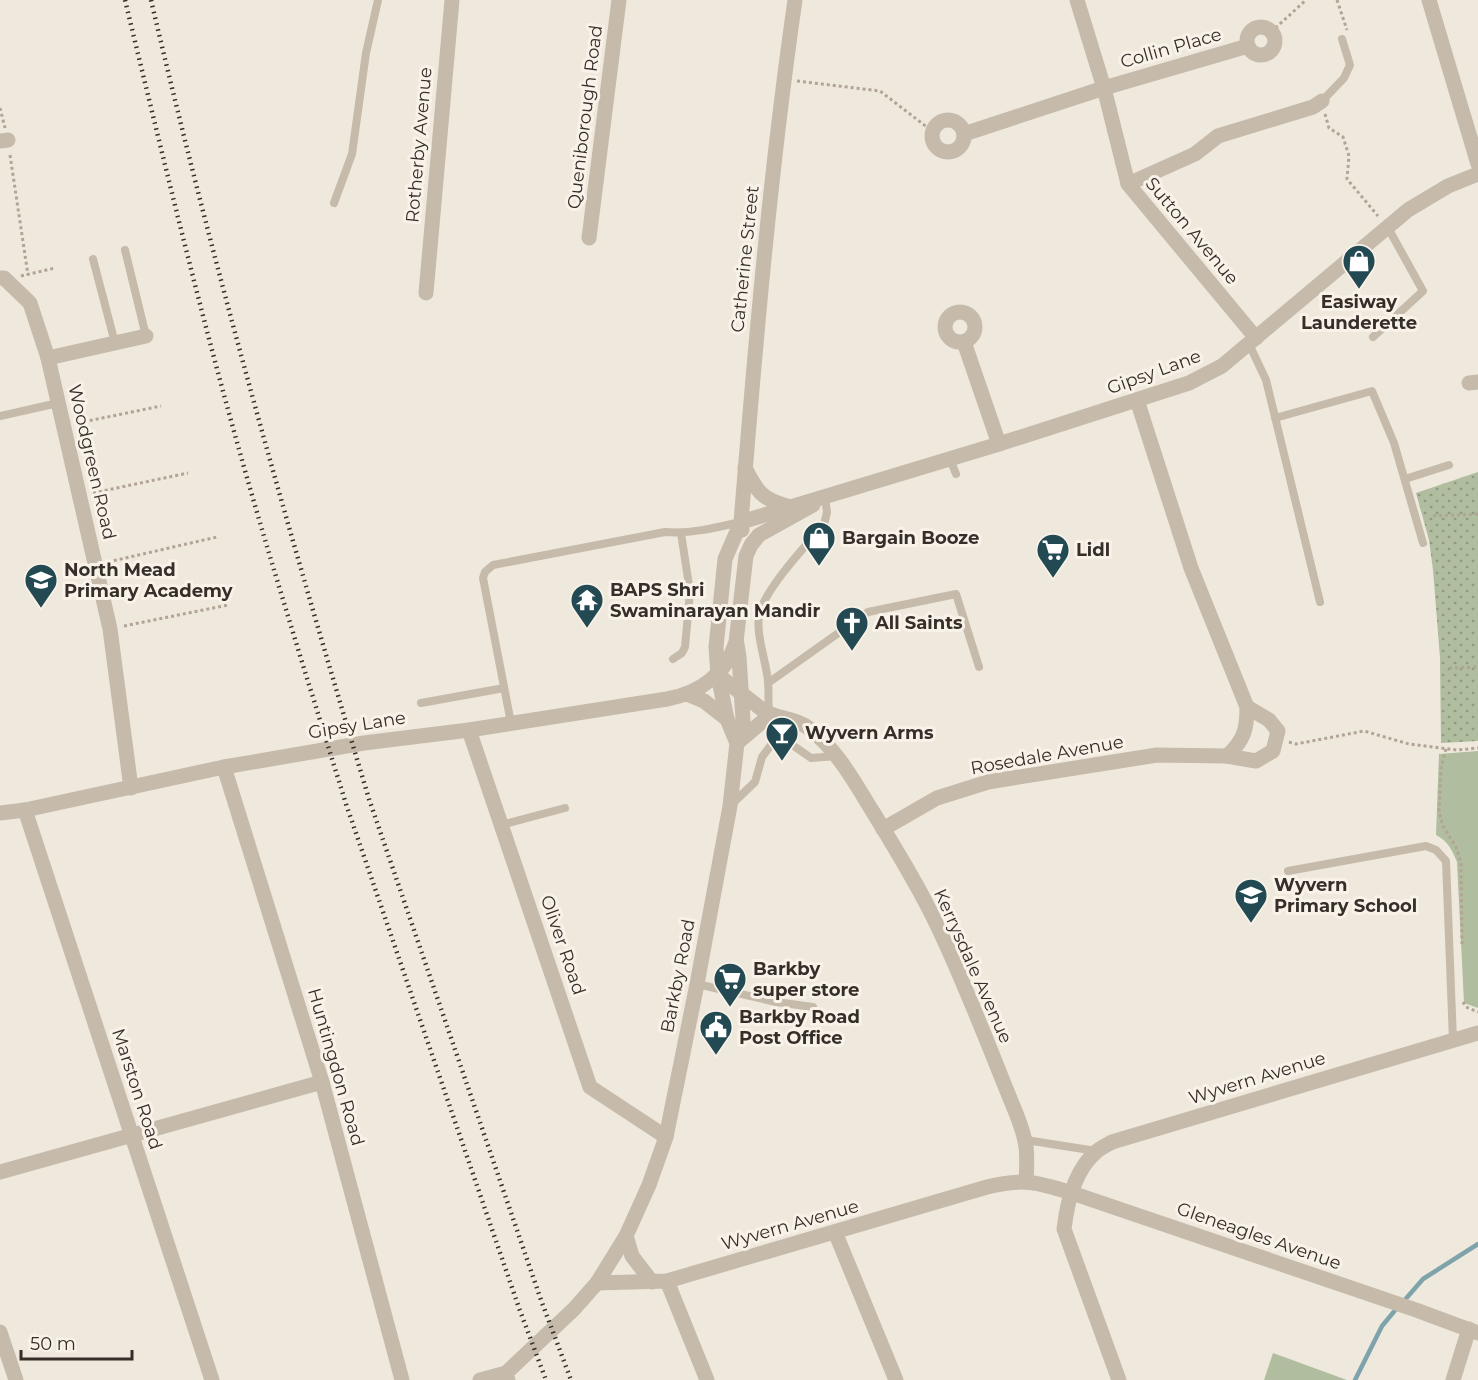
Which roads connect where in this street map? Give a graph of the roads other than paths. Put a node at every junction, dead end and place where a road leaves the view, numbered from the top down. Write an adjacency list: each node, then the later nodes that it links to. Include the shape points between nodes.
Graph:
1 (378, 0): 15 (lane, via 366,53 352,154)
2 (452, 0): 21 (street, Rotherby Avenue)
3 (619, 0): 17 (street, Queniborough Road)
4 (795, 0): 35 (street, Catherine Street, via 783,79)
5 (1077, 0): 9 (street, Sutton Avenue)
6 (1429, 0): 12 (street)
7 (1271, 32): 9 (street, Collin Place, via 1254,30 1248,37 1248,46)
8 (1342, 39): 10 (lane, via 1350,65 1344,78)
9 (1104, 88): 11 (street, Collin Place); 14 (street, Sutton Avenue)
10 (1322, 101): 14 (street, via 1218,136 1195,154)
11 (964, 134): 11 (street, via 959,124 950,120 939,122 932,131 932,141 938,150 954,151 962,145)
12 (1478, 164)
13 (1478, 174): 16 (street, Gipsy Lane, via 1448,186)
14 (1128, 184): 24 (street, Sutton Avenue)
15 (334, 203)
16 (1387, 226): 23 (lane, via 1423,291); 24 (street, Gipsy Lane)
17 (589, 238)
18 (125, 250): 22 (lane)
19 (93, 259): 26 (lane)
20 (2, 278): 27 (street, Woodgreen Road, via 30,303)
21 (426, 293)
22 (146, 336): 26 (street)
23 (1373, 337)
24 (1253, 341): 28 (street, Gipsy Lane, via 1205,375); 31 (lane)
25 (964, 342): 32 (street)
26 (114, 343): 27 (street)
27 (48, 358): 29 (street, Woodgreen Road)
28 (1137, 400): 32 (street, Gipsy Lane); 54 (street, via 1191,568)
29 (58, 403): 30 (lane); 63 (street, Woodgreen Road, via 110,629)
30 (0, 416)
31 (1275, 417): 37 (lane, via 1372,391); 44 (lane)
32 (999, 444): 33 (street, Gipsy Lane)
33 (950, 459): 36 (lane); 38 (street, Gipsy Lane)
34 (1449, 465): 37 (lane)
35 (745, 468): 39 (street, via 756,490 770,501); 40 (street, Catherine Street)
36 (956, 474)
37 (1405, 479): 42 (lane)
38 (825, 498): 39 (street, Gipsy Lane); 43 (street, Gipsy Lane, via 759,535); 49 (lane, via 824,525 768,594 759,614)
39 (788, 506): 40 (street, Gipsy Lane)
40 (741, 522): 41 (lane); 43 (street); 48 (street, via 725,559 716,646)
41 (681, 533): 46 (lane, via 690,592 685,647); 50 (lane, via 665,532 489,568 483,578)
42 (1423, 543)
43 (746, 556): 45 (street, Gipsy Lane)
44 (1320, 602)
45 (736, 642): 48 (street, Gipsy Lane); 52 (street, Barkby Road)
46 (673, 658)
47 (979, 668): 49 (lane, via 956,594 868,612)
48 (718, 675): 51 (street, Gipsy Lane); 52 (street, Kerrysdale Avenue); 56 (street)
49 (768, 683): 55 (lane)
50 (504, 688): 53 (lane); 57 (lane)
51 (687, 694): 56 (street); 57 (street, Gipsy Lane)
52 (743, 696): 55 (street, Kerrysdale Avenue); 59 (street, Barkby Road, via 743,720)
53 (421, 703)
54 (1246, 707): 61 (street, via 1241,742); 61 (street, Rosedale Avenue, via 1269,720 1278,731 1273,751 1256,761)
55 (770, 715): 59 (street); 60 (street, Kerrysdale Avenue, via 808,727)
56 (726, 718): 59 (street)
57 (511, 723): 58 (street, Gipsy Lane)
58 (469, 730): 62 (street, Gipsy Lane); 68 (street, Oliver Road)
59 (737, 743): 64 (street, Barkby Road)
60 (837, 756): 64 (lane, via 811,758 791,744 771,745 762,757 755,782); 69 (street, Kerrysdale Avenue)
61 (1227, 756): 69 (street, Rosedale Avenue, via 1157,755 988,782 937,798)
62 (224, 767): 63 (street, Gipsy Lane); 75 (street, Huntingdon Road)
63 (131, 788): 66 (street, Gipsy Lane)
64 (730, 806): 71 (street, Barkby Road)
65 (565, 808): 68 (lane)
66 (25, 810): 67 (street, Gipsy Lane); 76 (street, Marston Road)
67 (0, 813)
68 (501, 825): 77 (street, Oliver Road, via 590,1087)
69 (883, 829): 78 (street, Kerrysdale Avenue, via 936,923)
70 (1288, 871): 74 (lane, via 1426,846 1436,850 1446,861)
71 (697, 984): 72 (lane); 77 (street, Barkby Road)
72 (813, 1007)
73 (1478, 1033): 74 (street, Wyvern Avenue)
74 (1453, 1040): 79 (street, Wyvern Avenue, via 1112,1142)
75 (322, 1082): 76 (street); 92 (street, Huntingdon Road)
76 (131, 1134): 80 (street); 91 (street, Marston Road)
77 (666, 1137): 84 (street, Barkby Road)
78 (1026, 1140): 79 (lane); 81 (street, Kerrysdale Avenue)
79 (1096, 1151): 82 (street, via 1085,1164)
80 (0, 1172)
81 (1026, 1181): 82 (street, Gleneagles Avenue); 83 (street, Wyvern Avenue, via 987,1187)
82 (1072, 1193): 87 (street, Gleneagles Avenue); 96 (street, via 1064,1229)
83 (836, 1232): 85 (street, Wyvern Avenue); 95 (street)
84 (626, 1236): 85 (street, via 632,1256); 86 (street, Barkby Road)
85 (659, 1282): 86 (street, Wyvern Avenue); 94 (street)
86 (597, 1283): 89 (street, Barkby Road)
87 (1474, 1331): 97 (street)
88 (0, 1332): 90 (street)
89 (507, 1376): 93 (street)
90 (16, 1380)
91 (212, 1380)
92 (402, 1380)
93 (480, 1380)
94 (707, 1380)
95 (896, 1380)
96 (1119, 1380)
97 (1453, 1380)

